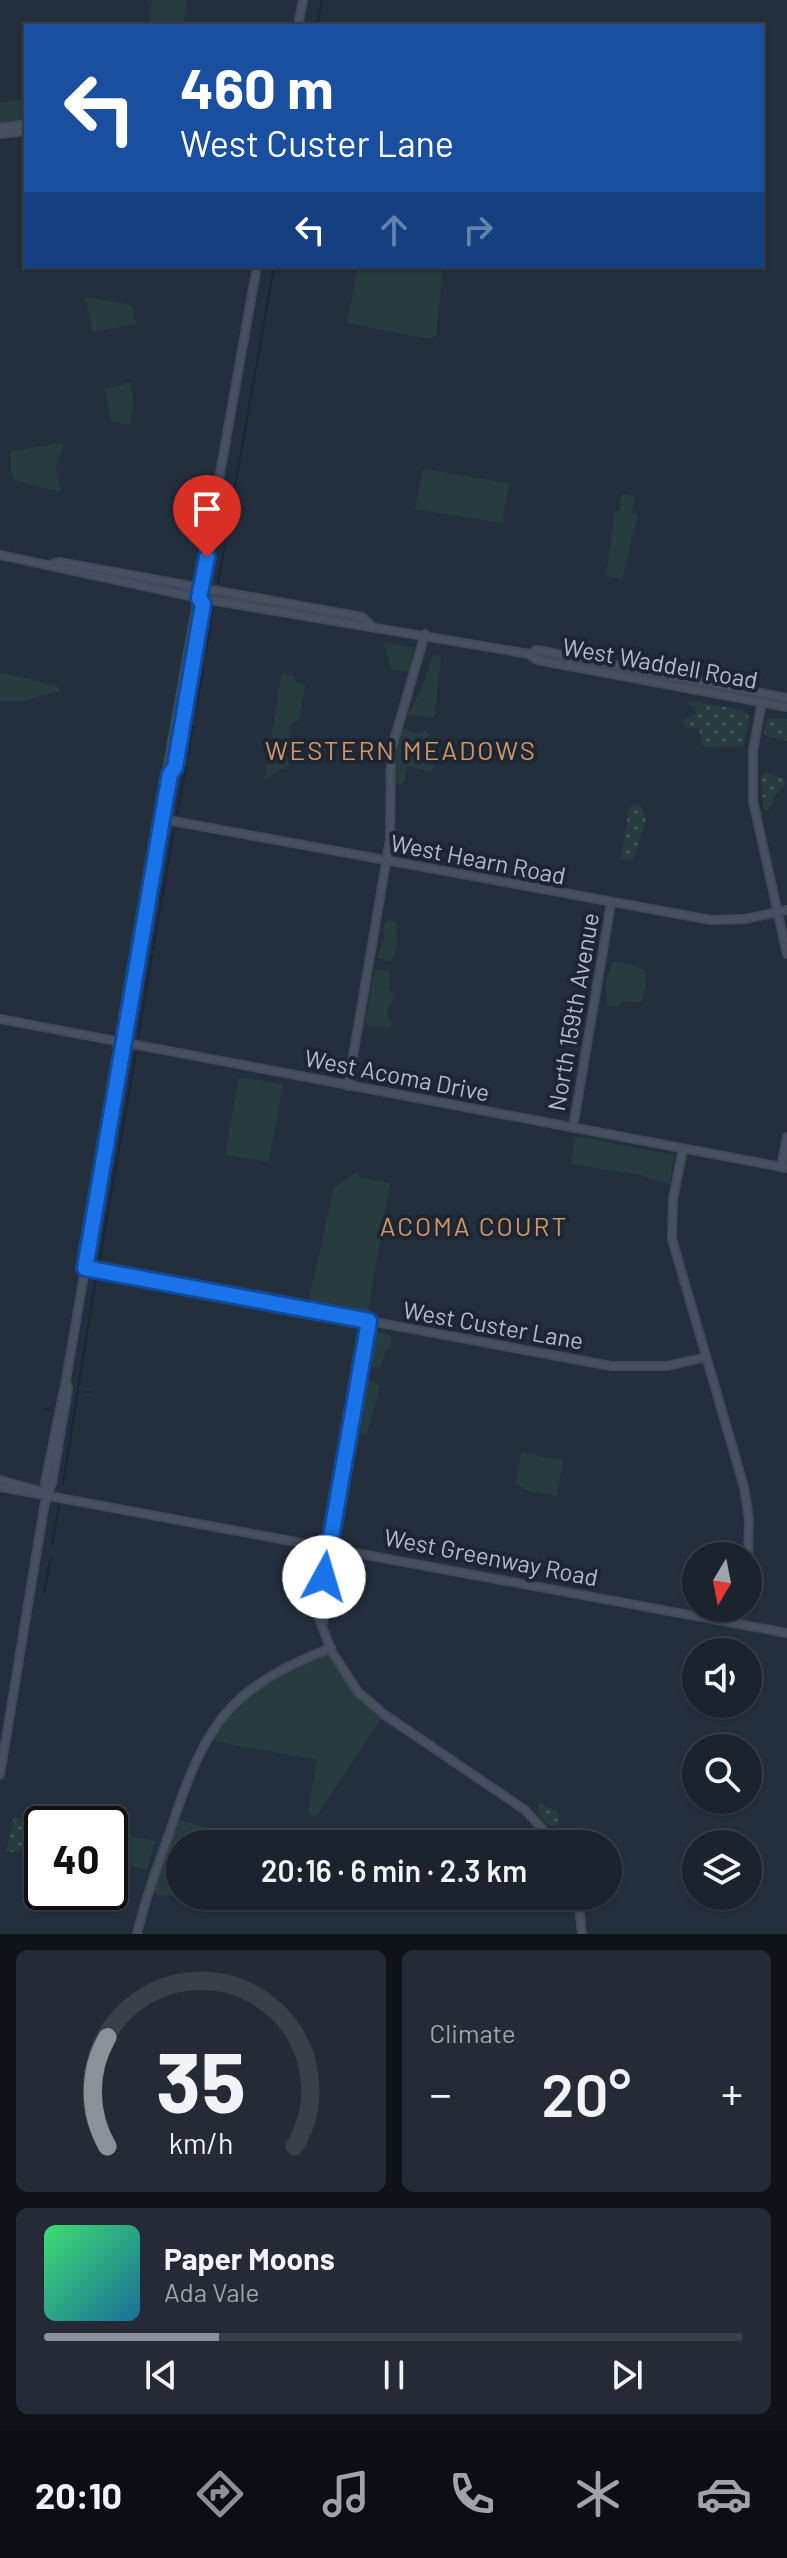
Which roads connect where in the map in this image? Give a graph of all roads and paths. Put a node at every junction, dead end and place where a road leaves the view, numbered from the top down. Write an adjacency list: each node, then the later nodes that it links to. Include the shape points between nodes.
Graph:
1 (303, 0): 2 (street)
2 (298, 24)
3 (24, 124): 4 (street)
4 (0, 128)
5 (24, 131): 6 (street)
6 (0, 134)
7 (257, 268): 12 (street)
8 (0, 555): 9 (street, West Waddell Road)
9 (50, 565): 10 (street, West Waddell Road); 11 (street, West Waddell Road, via 59,562)
10 (77, 573): 11 (street); 12 (street, West Waddell Road)
11 (127, 576): 12 (street, West Waddell Road)
12 (200, 594): 13 (street, West Waddell Road); 14 (street, West Waddell Road); 21 (street)
13 (313, 609): 14 (street, via 288,609); 15 (street, West Waddell Road, via 362,617)
14 (284, 614): 15 (street, West Waddell Road)
15 (370, 624): 16 (street, West Waddell Road)
16 (425, 634): 17 (street, West Waddell Road); 22 (street, via 391,751)
17 (529, 654): 18 (street, West Waddell Road, via 537,650); 19 (street, West Waddell Road, via 537,660)
18 (787, 698)
19 (762, 701): 20 (street, West Waddell Road); 25 (street, via 752,789)
20 (787, 707)
21 (162, 819): 22 (street, West Hearn Road); 28 (street)
22 (387, 861): 23 (street, West Hearn Road); 29 (street)
23 (611, 903): 25 (street, West Hearn Road, via 722,921); 30 (street, North 159th Avenue)
24 (787, 910): 25 (street, West Hearn Road)
25 (777, 912): 26 (street)
26 (787, 954)
27 (0, 1019): 28 (street, West Acoma Drive)
28 (124, 1043): 29 (street, West Acoma Drive); 34 (street)
29 (348, 1086): 30 (street, West Acoma Drive)
30 (573, 1128): 32 (street, West Acoma Drive)
31 (787, 1137): 33 (street)
32 (683, 1149): 33 (street, West Acoma Drive); 36 (street, via 672,1239)
33 (784, 1168)
34 (85, 1268): 35 (street, West Custer Lane); 39 (street)
35 (369, 1321): 36 (street, West Custer Lane, via 611,1366 667,1366); 41 (street)
36 (706, 1357): 40 (street, via 745,1494)
37 (0, 1480): 39 (street, West Greenway Road)
38 (0, 1487): 39 (street, West Greenway Road)
39 (47, 1493): 41 (street, West Greenway Road); 45 (street)
40 (747, 1542)
41 (327, 1545): 42 (street, West Greenway Road); 44 (street, via 316,1585 318,1616)
42 (737, 1623): 43 (street, West Greenway Road)
43 (787, 1633)
44 (331, 1648): 46 (street, via 347,1678 370,1704 525,1810); 48 (street, via 259,1682 212,1728 192,1766)
45 (0, 1775)
46 (543, 1830)
47 (579, 1910): 49 (street)
48 (137, 1934)
49 (582, 1934)

